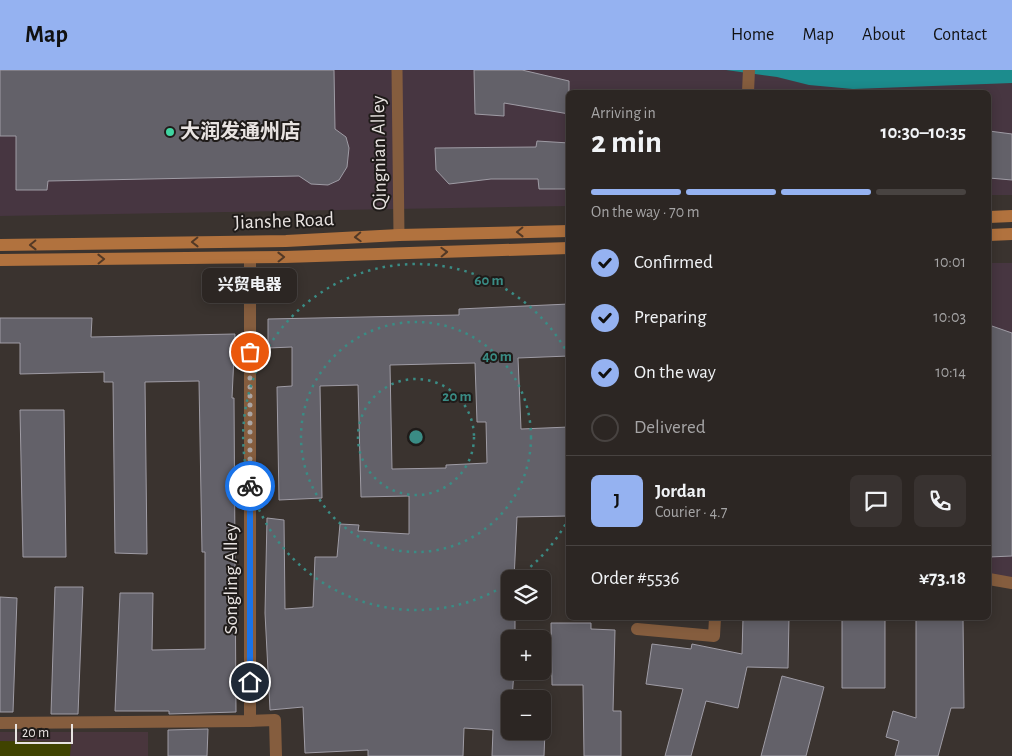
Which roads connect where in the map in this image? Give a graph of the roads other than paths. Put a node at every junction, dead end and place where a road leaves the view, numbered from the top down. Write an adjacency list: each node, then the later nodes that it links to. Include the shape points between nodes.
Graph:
1 (397, 70): 8 (lane, Qingnian Alley)
2 (749, 70): 3 (street)
3 (748, 90)
4 (1012, 216): 5 (street)
5 (991, 217)
6 (566, 231): 8 (street, Jianshe Road, one-way to 8)
7 (1012, 234): 9 (street)
8 (399, 235): 10 (street, Jianshe Road, one-way to 10, via 286,241)
9 (991, 235)
10 (0, 245)
11 (566, 248): 12 (street, Jianshe Road, one-way to 11)
12 (250, 258): 13 (street, Jianshe Road, one-way to 12); 18 (street, Songling Alley)
13 (0, 260)
14 (991, 579): 15 (street)
15 (1012, 582)
16 (715, 620): 17 (street, via 714,636)
17 (637, 629)
18 (250, 721): 19 (street); 20 (street, via 275,720)
19 (0, 723)
20 (276, 756)

